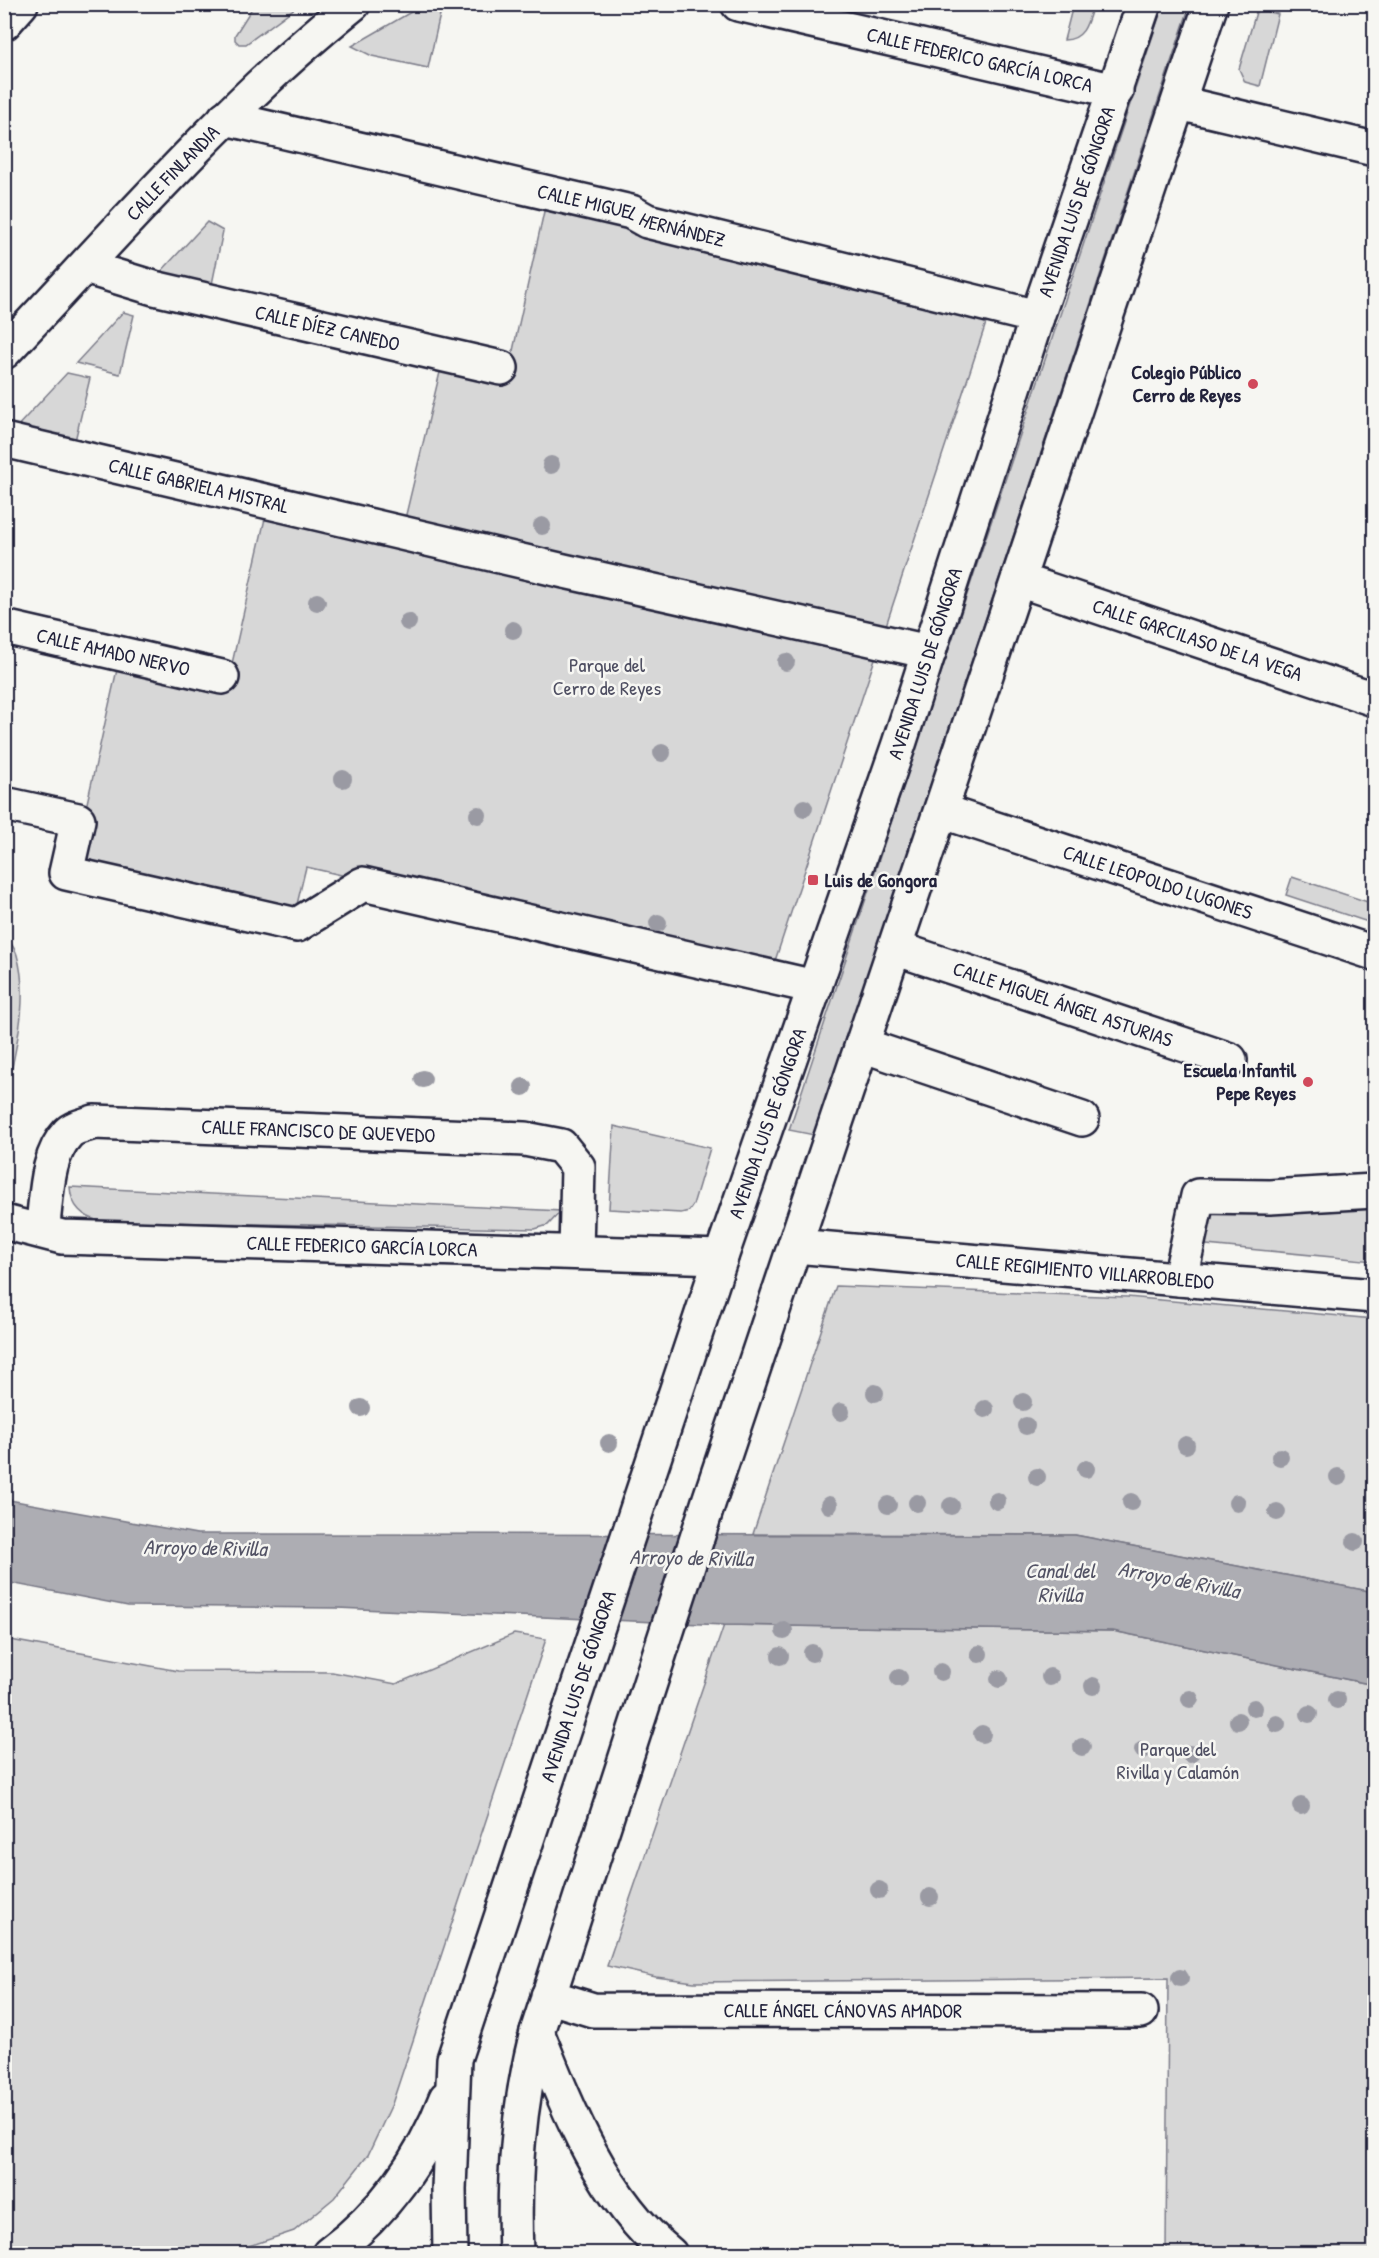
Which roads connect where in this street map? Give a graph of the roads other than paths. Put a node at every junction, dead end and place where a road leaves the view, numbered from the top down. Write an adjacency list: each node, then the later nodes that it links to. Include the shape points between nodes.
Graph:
1 (21, 4): 7 (street)
2 (353, 4): 10 (street, CALLE FINLANDIA, via 300,47)
3 (738, 4): 6 (street, CALLE FEDERICO GARCÍA LORCA)
4 (1144, 4): 8 (street, AVENIDA LUIS DE GÓNGORA)
5 (1211, 4): 9 (street)
6 (849, 17): 8 (street, CALLE FEDERICO GARCÍA LORCA)
7 (4, 23)
8 (1116, 91): 13 (street, AVENIDA LUIS DE GÓNGORA)
9 (1179, 103): 11 (street); 17 (street)
10 (225, 118): 12 (street, CALLE FINLANDIA); 13 (street, CALLE MIGUEL HERNÁNDEZ, via 631,212 647,221)
11 (1374, 148)
12 (85, 267): 14 (street, CALLE FINLANDIA); 15 (street, CALLE DÍEZ CANEDO, via 154,288)
13 (1037, 317): 19 (street, AVENIDA LUIS DE GÓNGORA)
14 (4, 352)
15 (501, 368)
16 (4, 440): 19 (street, CALLE GABRIELA MISTRAL)
17 (1019, 580): 21 (street, CALLE GARCILASO DE LA VEGA); 23 (street)
18 (4, 627): 20 (street, CALLE AMADO NERVO)
19 (929, 652): 26 (street, AVENIDA LUIS DE GÓNGORA)
20 (222, 677)
21 (1374, 699)
22 (4, 804): 26 (street, via 78,820 66,873 297,925 363,884)
23 (941, 811): 24 (street); 25 (street, CALLE LEOPOLDO LUGONES)
24 (895, 948): 27 (street); 28 (street, CALLE MIGUEL ÁNGEL ASTURIAS)
25 (1374, 953)
26 (815, 987): 35 (street, AVENIDA LUIS DE GÓNGORA)
27 (862, 1045): 29 (street); 33 (street)
28 (1230, 1060)
29 (1082, 1119)
30 (1374, 1191): 36 (street, via 1198,1197)
31 (4, 1222): 32 (street, CALLE FEDERICO GARCÍA LORCA)
32 (42, 1232): 34 (street, CALLE FEDERICO GARCÍA LORCA, via 62,1237); 34 (street, CALLE FRANCISCO DE QUEVEDO, via 53,1153 69,1132 94,1122 525,1139 561,1146 578,1167)
33 (795, 1246): 36 (street, CALLE REGIMIENTO VILLARROBLEDO); 38 (street)
34 (576, 1252): 35 (street, CALLE FEDERICO GARCÍA LORCA)
35 (721, 1257): 41 (street, AVENIDA LUIS DE GÓNGORA, via 454,2060)
36 (1180, 1279): 37 (street, CALLE REGIMIENTO VILLARROBLEDO)
37 (1374, 1296)
38 (548, 1996): 39 (street, CALLE ÁNGEL CÁNOVAS AMADOR, via 593,2010); 40 (street)
39 (1141, 2011)
40 (537, 2032): 44 (street, via 524,2083 513,2185); 45 (street, via 583,2139 610,2184 641,2225)
41 (453, 2079): 42 (street, via 440,2113 401,2181 377,2212); 43 (street, AVENIDA LUIS DE GÓNGORA)
42 (329, 2253)
43 (450, 2253)
44 (516, 2253)
45 (670, 2253)

